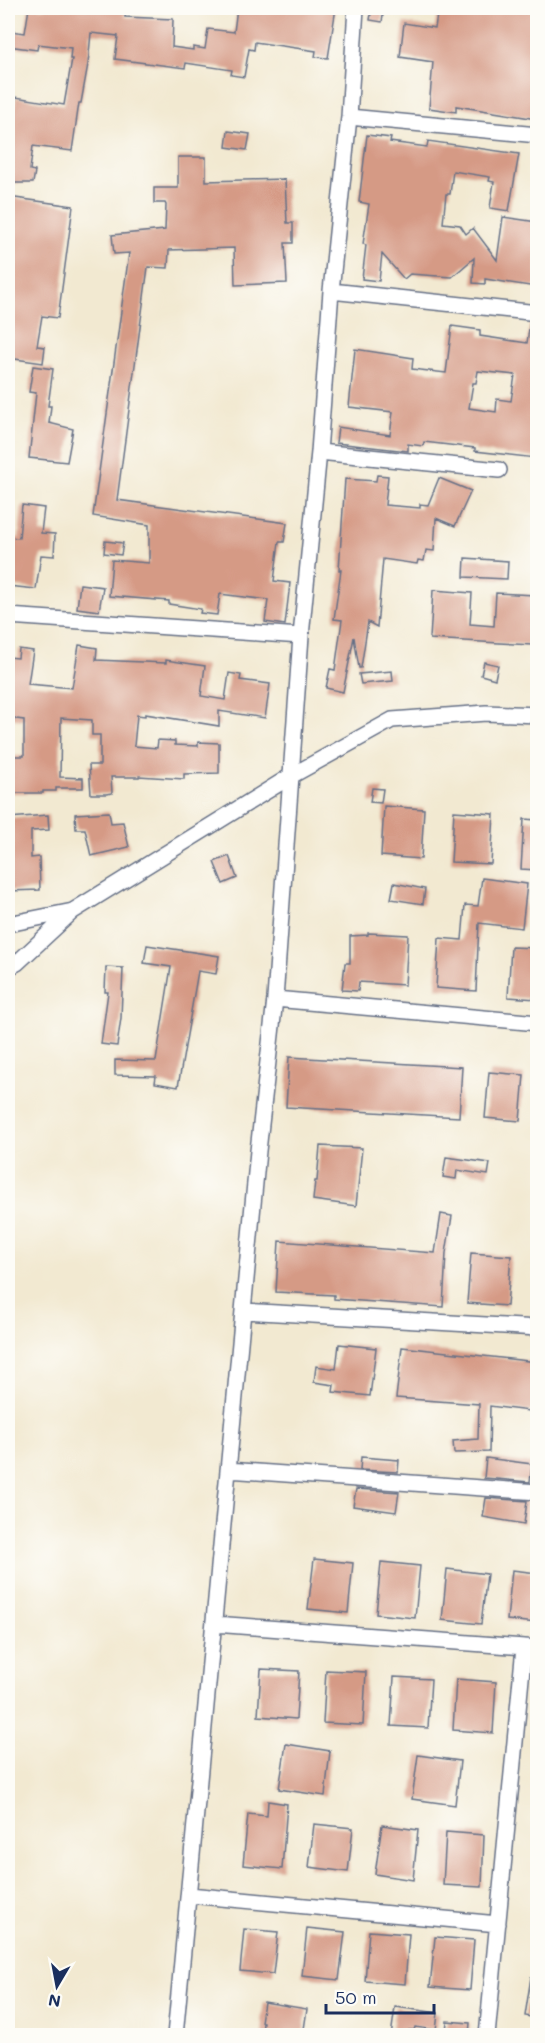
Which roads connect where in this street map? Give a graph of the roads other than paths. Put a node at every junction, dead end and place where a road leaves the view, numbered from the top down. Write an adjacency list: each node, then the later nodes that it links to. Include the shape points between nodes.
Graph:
1 (356, 8): 2 (street)
2 (349, 117): 3 (street); 4 (street)
3 (537, 135)
4 (331, 291): 5 (street); 6 (street)
5 (537, 313)
6 (319, 452): 7 (street); 9 (street)
7 (499, 470)
8 (8, 616): 9 (street)
9 (301, 636): 11 (street)
10 (537, 715): 11 (street, via 486,713 392,720)
11 (291, 776): 12 (street); 15 (street)
12 (73, 911): 13 (street); 14 (street)
13 (8, 924)
14 (8, 968)
15 (275, 999): 16 (street); 17 (street)
16 (537, 1023)
17 (244, 1311): 18 (street); 19 (street)
18 (537, 1328)
19 (228, 1470): 20 (street); 21 (street)
20 (537, 1492)
21 (214, 1624): 22 (street); 23 (street)
22 (531, 1648): 24 (street)
23 (189, 1895): 24 (street); 25 (street)
24 (498, 1924): 26 (street)
25 (176, 2036)
26 (487, 2036)

